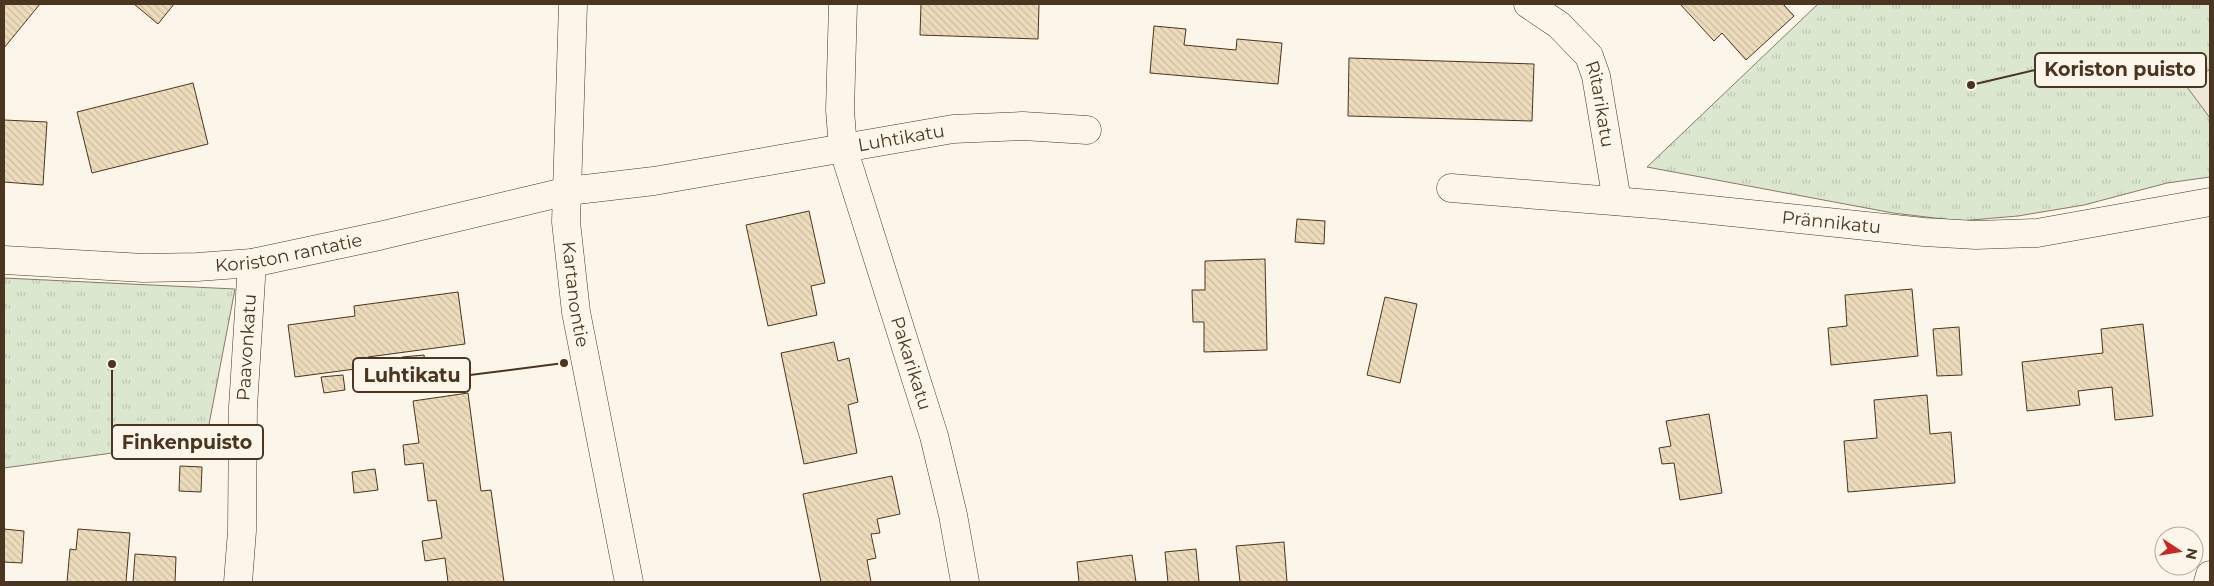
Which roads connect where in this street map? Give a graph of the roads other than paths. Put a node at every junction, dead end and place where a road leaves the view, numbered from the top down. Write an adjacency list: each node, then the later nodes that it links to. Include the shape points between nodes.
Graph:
1 (573, 4): 7 (street, Kartanontie)
2 (843, 4): 5 (street, Pakarikatu, via 840,110)
3 (1528, 4): 8 (street, Ritarikatu, via 1559,25 1589,56 1596,76)
4 (1087, 130): 5 (street, Luhtikatu, via 1023,126 953,129)
5 (843, 148): 7 (street, Luhtikatu, via 654,181); 15 (street, Pakarikatu, via 934,436)
6 (1450, 188): 8 (street, Prännikatu)
7 (568, 191): 11 (street, Koriston rantatie); 14 (street, Kartanontie, via 566,222 576,312)
8 (1617, 201): 9 (street, Prännikatu, via 1976,235 2037,232)
9 (2210, 202)
10 (4, 260): 11 (street, Koriston rantatie, via 144,268)
11 (252, 263): 13 (street, Paavonkatu, via 243,407 242,531)
12 (2210, 575): 16 (street)
13 (238, 582)
14 (628, 582)
15 (965, 582)
16 (2208, 582)

